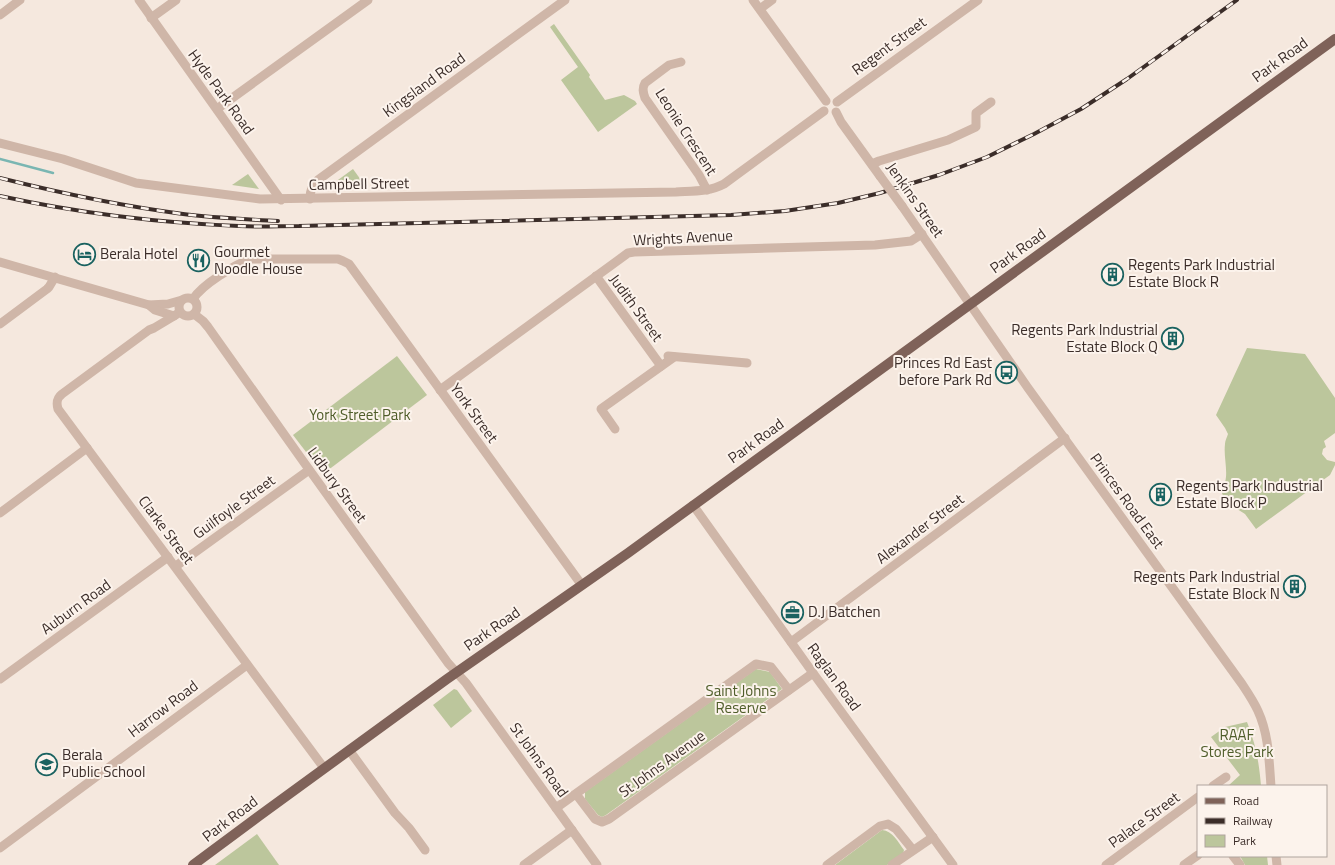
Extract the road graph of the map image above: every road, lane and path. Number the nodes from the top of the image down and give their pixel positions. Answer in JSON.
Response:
{"nodes":[{"id":1,"x":20,"y":0,"type":"edge"},
{"id":2,"x":139,"y":0,"type":"edge"},
{"id":3,"x":176,"y":0,"type":"edge"},
{"id":4,"x":368,"y":0,"type":"edge"},
{"id":5,"x":565,"y":0,"type":"edge"},
{"id":6,"x":753,"y":0,"type":"edge"},
{"id":7,"x":772,"y":0,"type":"edge"},
{"id":8,"x":978,"y":0,"type":"edge"},
{"id":9,"x":760,"y":9,"type":"junction"},
{"id":10,"x":0,"y":15,"type":"edge"},
{"id":11,"x":151,"y":18,"type":"junction"},
{"id":12,"x":1335,"y":39,"type":"edge"},
{"id":13,"x":681,"y":62,"type":"dead end"},
{"id":14,"x":826,"y":101,"type":"junction"},
{"id":15,"x":836,"y":102,"type":"junction"},
{"id":16,"x":991,"y":102,"type":"dead end"},
{"id":17,"x":216,"y":109,"type":"junction"},
{"id":18,"x":824,"y":110,"type":"junction"},
{"id":19,"x":836,"y":112,"type":"junction"},
{"id":20,"x":0,"y":143,"type":"edge"},
{"id":21,"x":872,"y":164,"type":"junction"},
{"id":22,"x":707,"y":190,"type":"junction"},
{"id":23,"x":310,"y":199,"type":"junction"},
{"id":24,"x":281,"y":200,"type":"junction"},
{"id":25,"x":922,"y":234,"type":"junction"},
{"id":26,"x":0,"y":262,"type":"edge"},
{"id":27,"x":596,"y":276,"type":"junction"},
{"id":28,"x":54,"y":277,"type":"junction"},
{"id":29,"x":182,"y":300,"type":"junction"},
{"id":30,"x":193,"y":300,"type":"junction"},
{"id":31,"x":970,"y":304,"type":"junction"},
{"id":32,"x":152,"y":308,"type":"junction"},
{"id":33,"x":177,"y":314,"type":"junction"},
{"id":34,"x":194,"y":314,"type":"junction"},
{"id":35,"x":0,"y":324,"type":"edge"},
{"id":36,"x":149,"y":330,"type":"junction"},
{"id":37,"x":654,"y":356,"type":"junction"},
{"id":38,"x":674,"y":357,"type":"junction"},
{"id":39,"x":747,"y":363,"type":"dead end"},
{"id":40,"x":661,"y":366,"type":"junction"},
{"id":41,"x":440,"y":390,"type":"junction"},
{"id":42,"x":615,"y":429,"type":"dead end"},
{"id":43,"x":1065,"y":438,"type":"junction"},
{"id":44,"x":87,"y":448,"type":"junction"},
{"id":45,"x":309,"y":470,"type":"junction"},
{"id":46,"x":693,"y":505,"type":"junction"},
{"id":47,"x":0,"y":513,"type":"edge"},
{"id":48,"x":168,"y":557,"type":"junction"},
{"id":49,"x":176,"y":566,"type":"junction"},
{"id":50,"x":581,"y":584,"type":"junction"},
{"id":51,"x":791,"y":642,"type":"junction"},
{"id":52,"x":247,"y":664,"type":"junction"},
{"id":53,"x":456,"y":673,"type":"junction"},
{"id":54,"x":813,"y":673,"type":"junction"},
{"id":55,"x":0,"y":679,"type":"edge"},
{"id":56,"x":789,"y":690,"type":"junction"},
{"id":57,"x":349,"y":750,"type":"junction"},
{"id":58,"x":324,"y":768,"type":"junction"},
{"id":59,"x":1226,"y":776,"type":"dead end"},
{"id":60,"x":1214,"y":785,"type":"edge"},
{"id":61,"x":1270,"y":785,"type":"edge"},
{"id":62,"x":576,"y":794,"type":"junction"},
{"id":63,"x":1197,"y":802,"type":"edge"},
{"id":64,"x":556,"y":808,"type":"junction"},
{"id":65,"x":572,"y":830,"type":"junction"},
{"id":66,"x":933,"y":837,"type":"junction"},
{"id":67,"x":0,"y":848,"type":"edge"},
{"id":68,"x":425,"y":850,"type":"dead end"},
{"id":69,"x":913,"y":850,"type":"junction"},
{"id":70,"x":1197,"y":856,"type":"edge"},
{"id":71,"x":1234,"y":857,"type":"edge"},
{"id":72,"x":193,"y":865,"type":"edge"},
{"id":73,"x":524,"y":865,"type":"edge"},
{"id":74,"x":597,"y":865,"type":"edge"},
{"id":75,"x":827,"y":865,"type":"edge"},
{"id":76,"x":892,"y":865,"type":"edge"},
{"id":77,"x":953,"y":865,"type":"edge"},
{"id":78,"x":1106,"y":865,"type":"edge"},
{"id":79,"x":1184,"y":865,"type":"edge"},
{"id":80,"x":1240,"y":865,"type":"edge"}],
"edges":[{"from":1,"to":10,"type":"street"},
{"from":2,"to":11,"type":"street","name":"Hyde Park Road"},
{"from":3,"to":11,"type":"street"},
{"from":4,"to":17,"type":"street"},
{"from":5,"to":23,"type":"street","name":"Kingsland Road"},
{"from":6,"to":9,"type":"street"},
{"from":7,"to":9,"type":"street"},
{"from":8,"to":15,"type":"street","name":"Regent Street"},
{"from":9,"to":14,"type":"street"},
{"from":11,"to":17,"type":"street","name":"Hyde Park Road"},
{"from":12,"to":31,"type":"main road","name":"Park Road"},
{"from":13,"to":22,"type":"street","name":"Leonie Crescent"},
{"from":14,"to":15,"type":"street"},
{"from":14,"to":18,"type":"street"},
{"from":15,"to":19,"type":"street"},
{"from":16,"to":21,"type":"street"},
{"from":17,"to":24,"type":"street","name":"Hyde Park Road"},
{"from":18,"to":19,"type":"street"},
{"from":18,"to":22,"type":"street","name":"Campbell Street"},
{"from":19,"to":21,"type":"street","name":"Jenkins Street"},
{"from":20,"to":24,"type":"street","name":"Campbell Street"},
{"from":21,"to":25,"type":"street","name":"Jenkins Street","bridge":true},
{"from":22,"to":23,"type":"street","name":"Campbell Street"},
{"from":23,"to":24,"type":"street","name":"Campbell Street"},
{"from":25,"to":27,"type":"street","name":"Wrights Avenue"},
{"from":25,"to":31,"type":"street","name":"Jenkins Street"},
{"from":26,"to":28,"type":"street"},
{"from":27,"to":37,"type":"street","name":"Judith Street"},
{"from":27,"to":41,"type":"street","name":"Wrights Avenue"},
{"from":28,"to":32,"type":"street"},
{"from":28,"to":35,"type":"street"},
{"from":29,"to":30,"type":"street"},
{"from":29,"to":32,"type":"street"},
{"from":29,"to":33,"type":"street"},
{"from":30,"to":34,"type":"street"},
{"from":30,"to":41,"type":"street","name":"York Street"},
{"from":31,"to":43,"type":"street","name":"Princes Road East"},
{"from":31,"to":46,"type":"main road","name":"Park Road"},
{"from":32,"to":33,"type":"street"},
{"from":32,"to":36,"type":"street"},
{"from":33,"to":34,"type":"street"},
{"from":33,"to":36,"type":"street","name":"Clarke Street"},
{"from":34,"to":45,"type":"street","name":"Lidbury Street"},
{"from":36,"to":44,"type":"street","name":"Clarke Street"},
{"from":37,"to":38,"type":"street","name":"Judith Street"},
{"from":37,"to":40,"type":"street","name":"Judith Street"},
{"from":38,"to":39,"type":"street","name":"Judith Street"},
{"from":38,"to":40,"type":"street"},
{"from":40,"to":42,"type":"street"},
{"from":41,"to":50,"type":"street","name":"York Street"},
{"from":43,"to":51,"type":"street","name":"Alexander Street"},
{"from":43,"to":61,"type":"street","name":"Princes Road East"},
{"from":44,"to":47,"type":"street"},
{"from":44,"to":48,"type":"street","name":"Clarke Street"},
{"from":45,"to":49,"type":"street","name":"Guilfoyle Street"},
{"from":45,"to":53,"type":"street","name":"Lidbury Street"},
{"from":46,"to":50,"type":"main road","name":"Park Road"},
{"from":46,"to":51,"type":"street","name":"Raglan Road"},
{"from":48,"to":49,"type":"street","name":"Clarke Street"},
{"from":48,"to":55,"type":"street","name":"Auburn Road"},
{"from":49,"to":52,"type":"street","name":"Clarke Street"},
{"from":50,"to":53,"type":"main road","name":"Park Road"},
{"from":51,"to":54,"type":"street","name":"Raglan Road"},
{"from":52,"to":58,"type":"street","name":"Clarke Street"},
{"from":52,"to":67,"type":"street","name":"Harrow Road"},
{"from":53,"to":57,"type":"main road","name":"Park Road"},
{"from":53,"to":64,"type":"street","name":"St Johns Road"},
{"from":54,"to":56,"type":"street","name":"St Johns Avenue"},
{"from":54,"to":66,"type":"street","name":"Raglan Road"},
{"from":56,"to":62,"type":"street","name":"St Johns Avenue"},
{"from":56,"to":62,"type":"street","name":"St Johns Avenue"},
{"from":57,"to":58,"type":"main road","name":"Park Road"},
{"from":57,"to":68,"type":"street"},
{"from":58,"to":72,"type":"main road","name":"Park Road"},
{"from":59,"to":60,"type":"street"},
{"from":62,"to":64,"type":"street","name":"St Johns Avenue"},
{"from":63,"to":78,"type":"street","name":"Palace Street"},
{"from":64,"to":65,"type":"street","name":"St Johns Road"},
{"from":65,"to":73,"type":"street"},
{"from":65,"to":74,"type":"street","name":"St Johns Road"},
{"from":66,"to":69,"type":"street"},
{"from":66,"to":77,"type":"street","name":"Raglan Road"},
{"from":69,"to":75,"type":"street"},
{"from":69,"to":76,"type":"street"},
{"from":70,"to":79,"type":"street"},
{"from":71,"to":80,"type":"street"}]}
